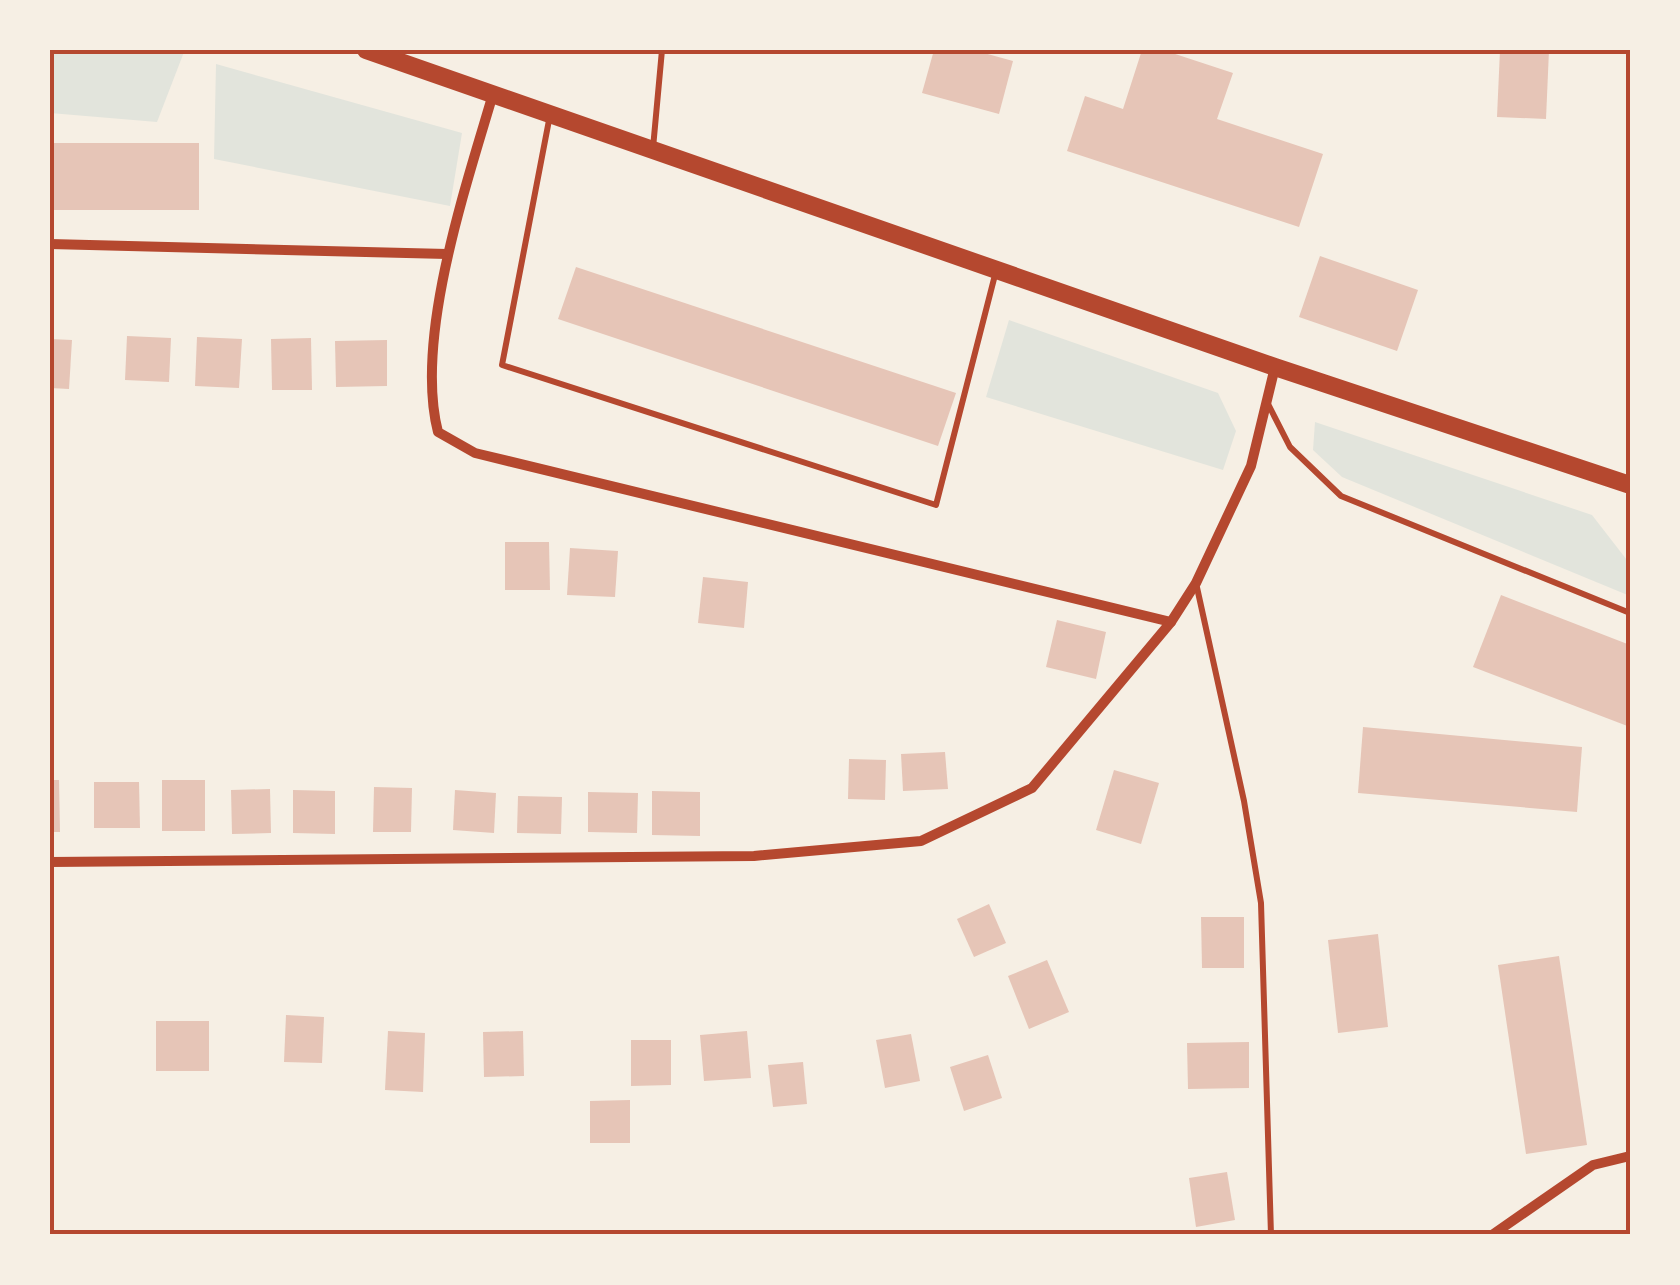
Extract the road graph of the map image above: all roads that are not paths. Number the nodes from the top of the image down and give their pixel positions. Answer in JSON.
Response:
{"nodes":[{"id":1,"x":366,"y":50,"type":"edge"},
{"id":2,"x":662,"y":50,"type":"edge"},
{"id":3,"x":493,"y":94,"type":"junction"},
{"id":4,"x":550,"y":114,"type":"junction"},
{"id":5,"x":652,"y":149,"type":"junction"},
{"id":6,"x":50,"y":244,"type":"edge"},
{"id":7,"x":447,"y":254,"type":"junction"},
{"id":8,"x":997,"y":270,"type":"junction"},
{"id":9,"x":1275,"y":367,"type":"junction"},
{"id":10,"x":1266,"y":401,"type":"junction"},
{"id":11,"x":1630,"y":485,"type":"edge"},
{"id":12,"x":1196,"y":583,"type":"junction"},
{"id":13,"x":1630,"y":612,"type":"edge"},
{"id":14,"x":1171,"y":622,"type":"junction"},
{"id":15,"x":50,"y":862,"type":"edge"},
{"id":16,"x":1630,"y":1156,"type":"edge"},
{"id":17,"x":1271,"y":1235,"type":"edge"},
{"id":18,"x":1492,"y":1235,"type":"edge"}],
"edges":[{"from":1,"to":3,"type":"street"},
{"from":2,"to":5,"type":"lane"},
{"from":3,"to":4,"type":"street"},
{"from":3,"to":7,"type":"street"},
{"from":4,"to":5,"type":"street"},
{"from":4,"to":8,"type":"lane"},
{"from":5,"to":8,"type":"street"},
{"from":6,"to":7,"type":"street"},
{"from":7,"to":14,"type":"street"},
{"from":8,"to":9,"type":"street"},
{"from":9,"to":10,"type":"street"},
{"from":9,"to":11,"type":"street"},
{"from":10,"to":12,"type":"street"},
{"from":10,"to":13,"type":"lane"},
{"from":12,"to":14,"type":"street"},
{"from":12,"to":17,"type":"lane"},
{"from":14,"to":15,"type":"street"},
{"from":16,"to":18,"type":"street"}]}
